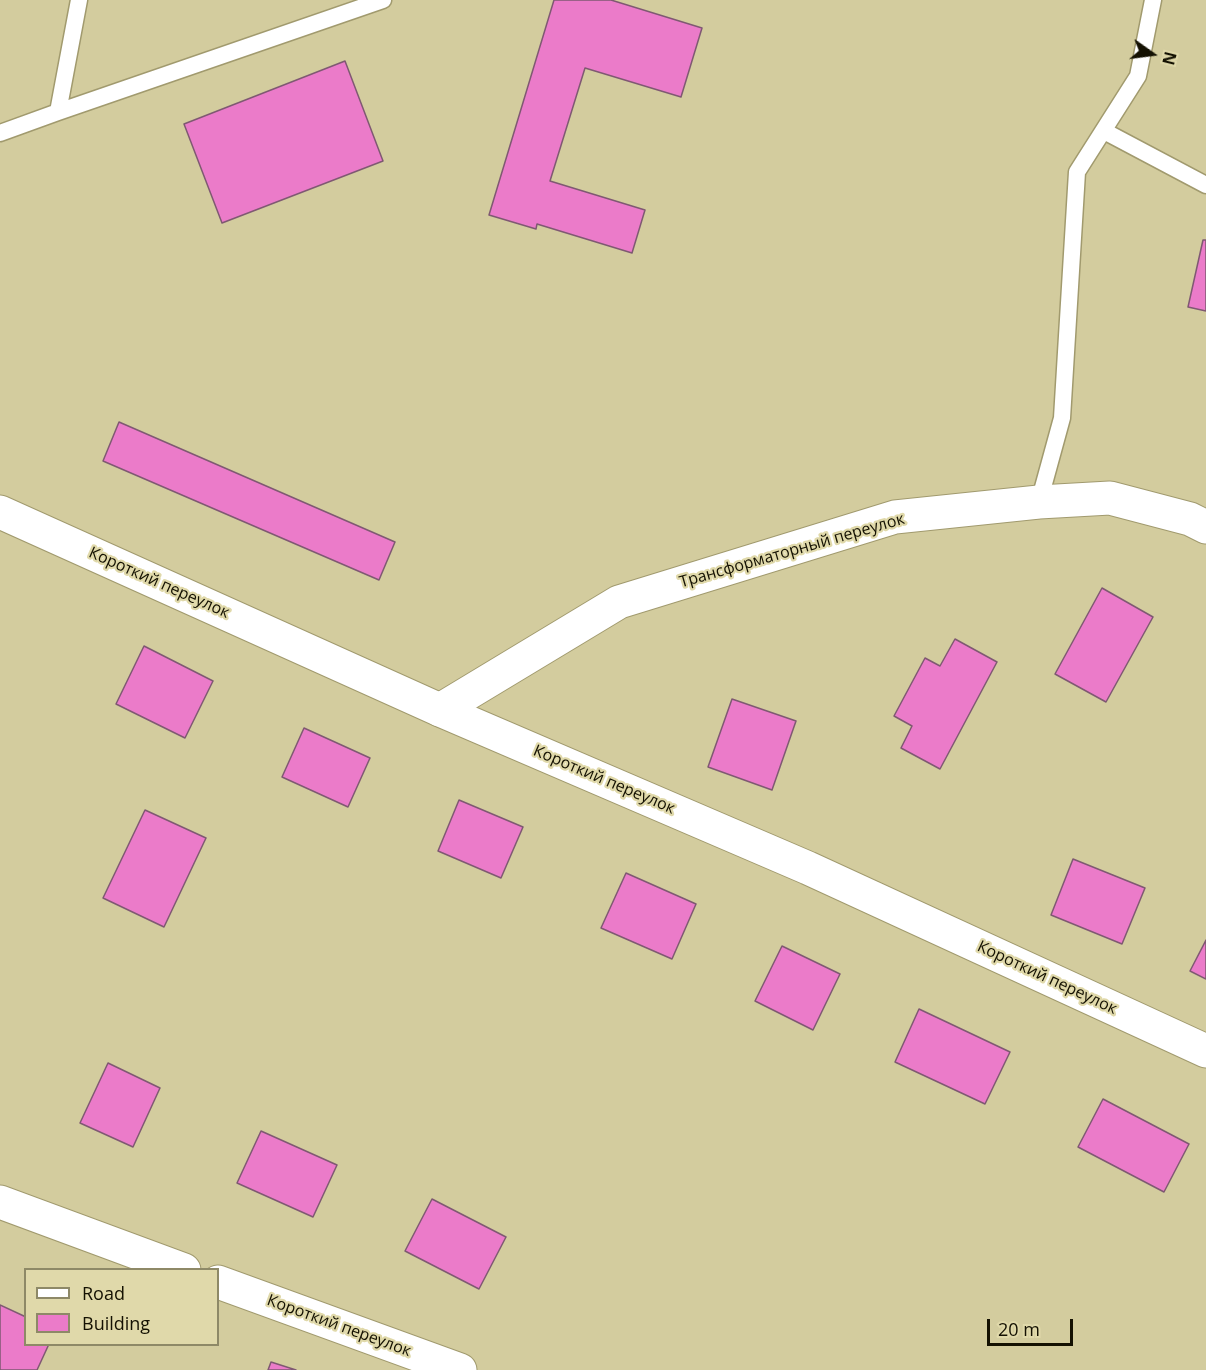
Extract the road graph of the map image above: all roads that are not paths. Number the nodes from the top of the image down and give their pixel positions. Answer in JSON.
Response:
{"nodes":[{"id":1,"x":79,"y":0,"type":"edge"},
{"id":2,"x":383,"y":0,"type":"edge"},
{"id":3,"x":1153,"y":0,"type":"edge"},
{"id":4,"x":58,"y":112,"type":"junction"},
{"id":5,"x":1104,"y":131,"type":"junction"},
{"id":6,"x":0,"y":133,"type":"edge"},
{"id":7,"x":1206,"y":185,"type":"edge"},
{"id":8,"x":1039,"y":502,"type":"junction"},
{"id":9,"x":0,"y":512,"type":"edge"},
{"id":10,"x":1206,"y":527,"type":"edge"},
{"id":11,"x":440,"y":710,"type":"junction"},
{"id":12,"x":1206,"y":1051,"type":"edge"},
{"id":13,"x":0,"y":1202,"type":"edge"},
{"id":14,"x":181,"y":1268,"type":"edge"},
{"id":15,"x":219,"y":1282,"type":"edge"},
{"id":16,"x":460,"y":1370,"type":"edge"}],
"edges":[{"from":1,"to":4,"type":"lane"},
{"from":2,"to":4,"type":"lane"},
{"from":3,"to":5,"type":"lane"},
{"from":4,"to":6,"type":"lane"},
{"from":5,"to":7,"type":"lane"},
{"from":5,"to":8,"type":"lane"},
{"from":8,"to":10,"type":"street","name":"Трансформаторный переулок"},
{"from":8,"to":11,"type":"street","name":"Трансформаторный переулок"},
{"from":9,"to":11,"type":"street","name":"Короткий переулок"},
{"from":11,"to":12,"type":"street","name":"Короткий переулок"},
{"from":13,"to":14,"type":"street"},
{"from":15,"to":16,"type":"street","name":"Короткий переулок"}]}
